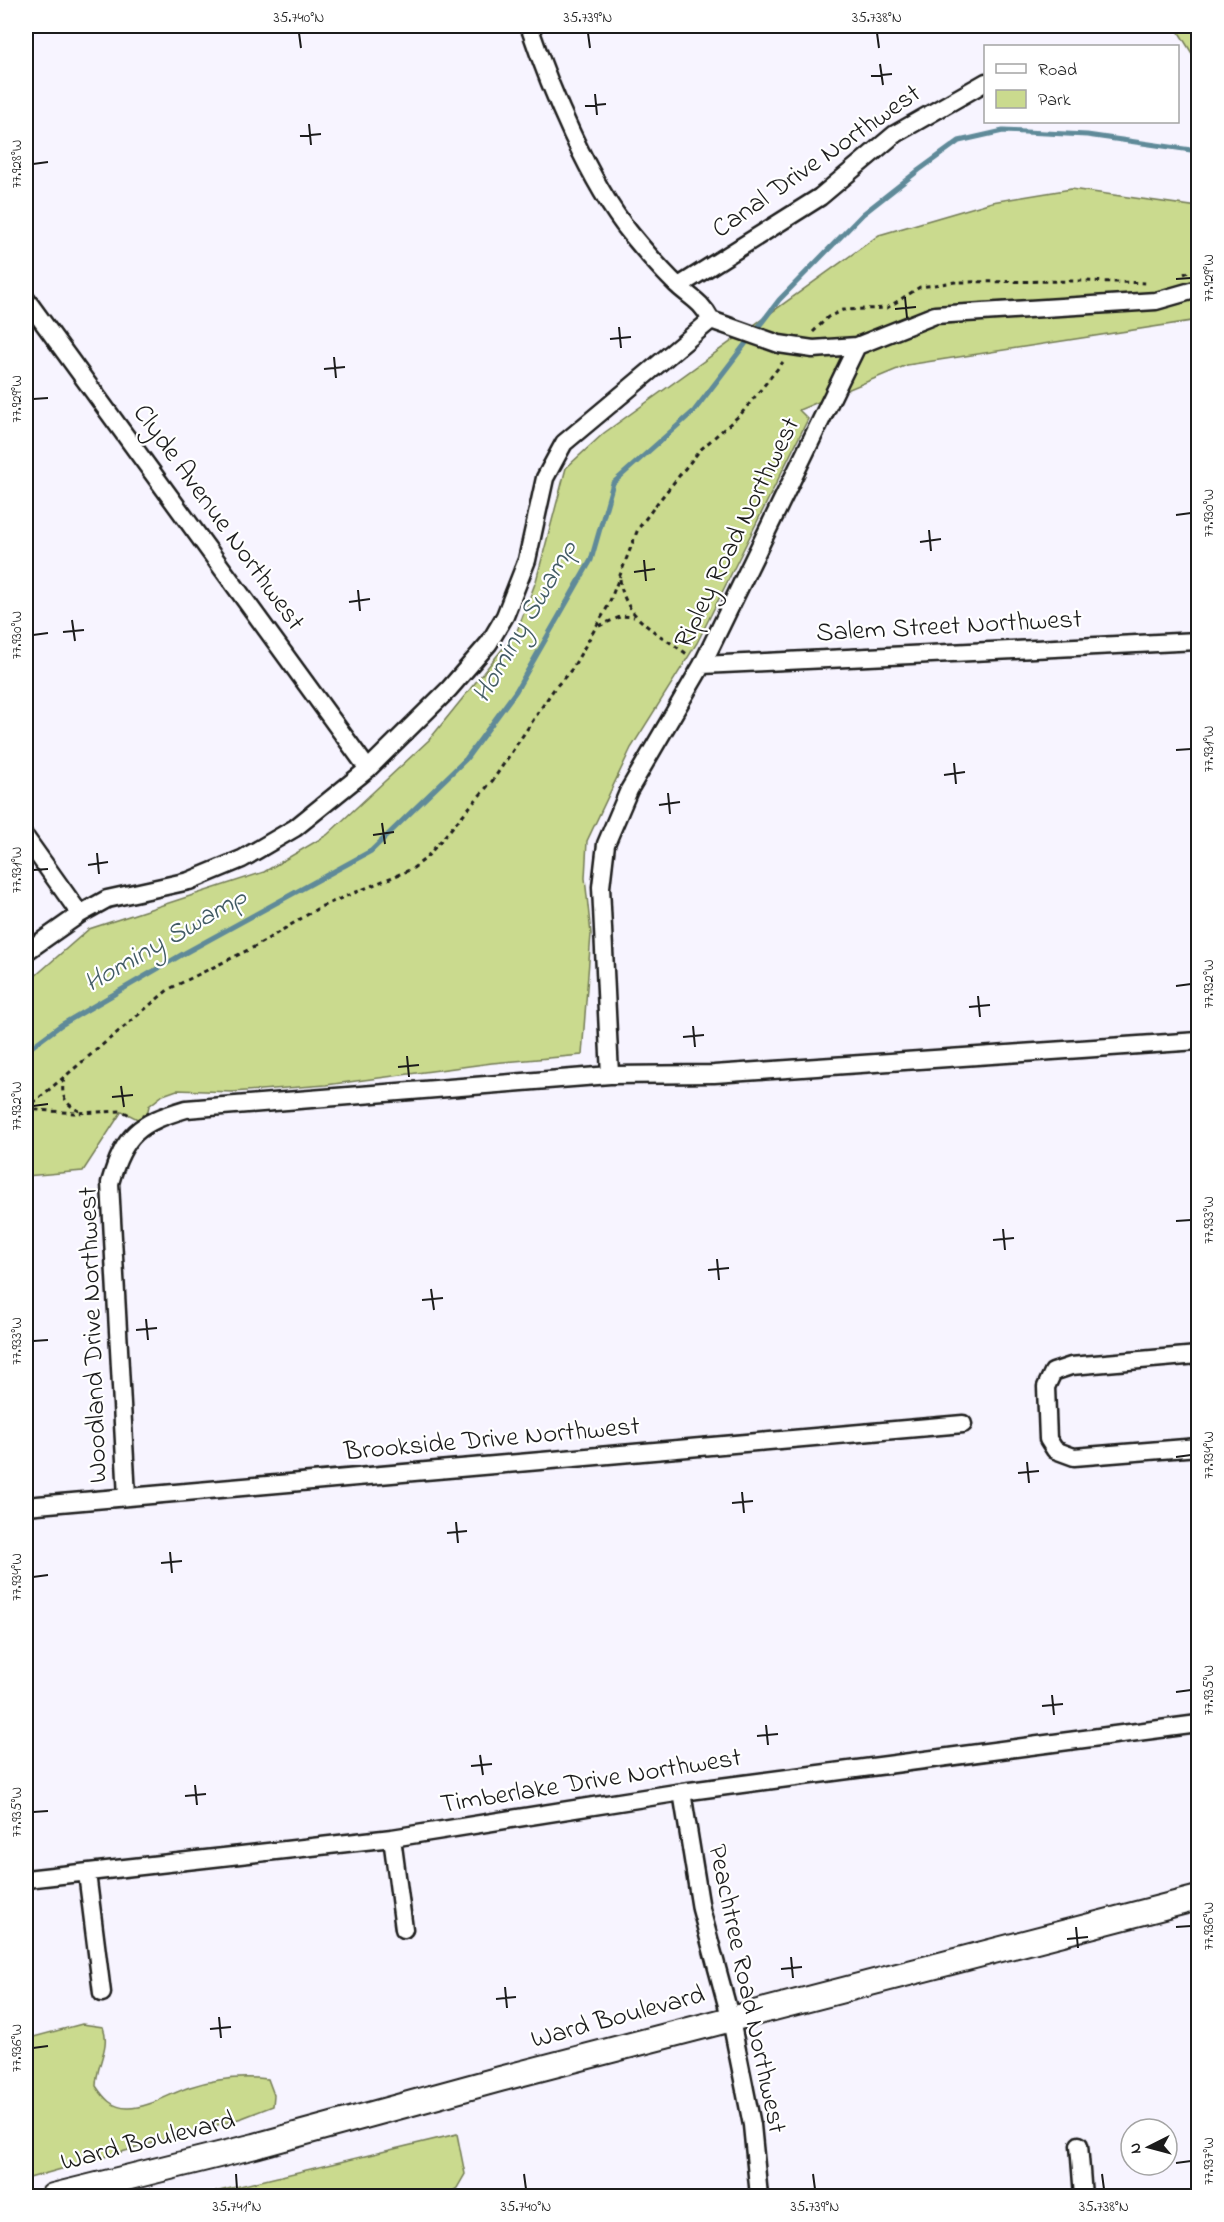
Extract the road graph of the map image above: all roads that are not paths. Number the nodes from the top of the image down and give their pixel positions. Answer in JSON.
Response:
{"nodes":[{"id":1,"x":529,"y":26,"type":"edge"},
{"id":2,"x":984,"y":83,"type":"edge"},
{"id":3,"x":679,"y":286,"type":"junction"},
{"id":4,"x":1198,"y":290,"type":"edge"},
{"id":5,"x":26,"y":299,"type":"edge"},
{"id":6,"x":711,"y":320,"type":"junction"},
{"id":7,"x":857,"y":346,"type":"junction"},
{"id":8,"x":1198,"y":641,"type":"edge"},
{"id":9,"x":702,"y":665,"type":"junction"},
{"id":10,"x":368,"y":769,"type":"junction"},
{"id":11,"x":26,"y":838,"type":"edge"},
{"id":12,"x":80,"y":914,"type":"junction"},
{"id":13,"x":26,"y":952,"type":"edge"},
{"id":14,"x":1198,"y":1041,"type":"edge"},
{"id":15,"x":610,"y":1076,"type":"junction"},
{"id":16,"x":1198,"y":1355,"type":"edge"},
{"id":17,"x":963,"y":1424,"type":"dead end"},
{"id":18,"x":1198,"y":1447,"type":"edge"},
{"id":19,"x":127,"y":1497,"type":"junction"},
{"id":20,"x":26,"y":1506,"type":"edge"},
{"id":21,"x":1198,"y":1724,"type":"edge"},
{"id":22,"x":682,"y":1792,"type":"junction"},
{"id":23,"x":392,"y":1838,"type":"junction"},
{"id":24,"x":87,"y":1873,"type":"junction"},
{"id":25,"x":26,"y":1879,"type":"edge"},
{"id":26,"x":1198,"y":1898,"type":"edge"},
{"id":27,"x":404,"y":1929,"type":"dead end"},
{"id":28,"x":102,"y":1994,"type":"dead end"},
{"id":29,"x":732,"y":2020,"type":"junction"},
{"id":30,"x":1078,"y":2145,"type":"dead end"},
{"id":31,"x":53,"y":2196,"type":"edge"},
{"id":32,"x":759,"y":2196,"type":"edge"},
{"id":33,"x":1083,"y":2196,"type":"edge"}],
"edges":[{"from":1,"to":3,"type":"street"},
{"from":2,"to":3,"type":"street","name":"Canal Drive Northwest"},
{"from":3,"to":6,"type":"street"},
{"from":4,"to":7,"type":"street"},
{"from":5,"to":10,"type":"street","name":"Clyde Avenue Northwest"},
{"from":6,"to":7,"type":"street"},
{"from":6,"to":10,"type":"street"},
{"from":7,"to":9,"type":"street","name":"Ripley Road Northwest"},
{"from":8,"to":9,"type":"street","name":"Salem Street Northwest"},
{"from":9,"to":15,"type":"street","name":"Ripley Road Northwest"},
{"from":10,"to":12,"type":"street"},
{"from":11,"to":12,"type":"street"},
{"from":12,"to":13,"type":"street"},
{"from":14,"to":15,"type":"street"},
{"from":15,"to":19,"type":"street","name":"Woodland Drive Northwest"},
{"from":16,"to":18,"type":"street"},
{"from":17,"to":19,"type":"street","name":"Brookside Drive Northwest"},
{"from":19,"to":20,"type":"street","name":"Brookside Drive Northwest"},
{"from":21,"to":22,"type":"street","name":"Timberlake Drive Northwest"},
{"from":22,"to":23,"type":"street","name":"Timberlake Drive Northwest"},
{"from":22,"to":29,"type":"street","name":"Peachtree Road Northwest"},
{"from":23,"to":24,"type":"street","name":"Timberlake Drive Northwest"},
{"from":23,"to":27,"type":"street"},
{"from":24,"to":25,"type":"street","name":"Timberlake Drive Northwest"},
{"from":24,"to":28,"type":"street"},
{"from":26,"to":29,"type":"main road","name":"Ward Boulevard"},
{"from":29,"to":31,"type":"main road","name":"Ward Boulevard"},
{"from":29,"to":32,"type":"street","name":"Peachtree Road Northwest"},
{"from":30,"to":33,"type":"street"}]}
